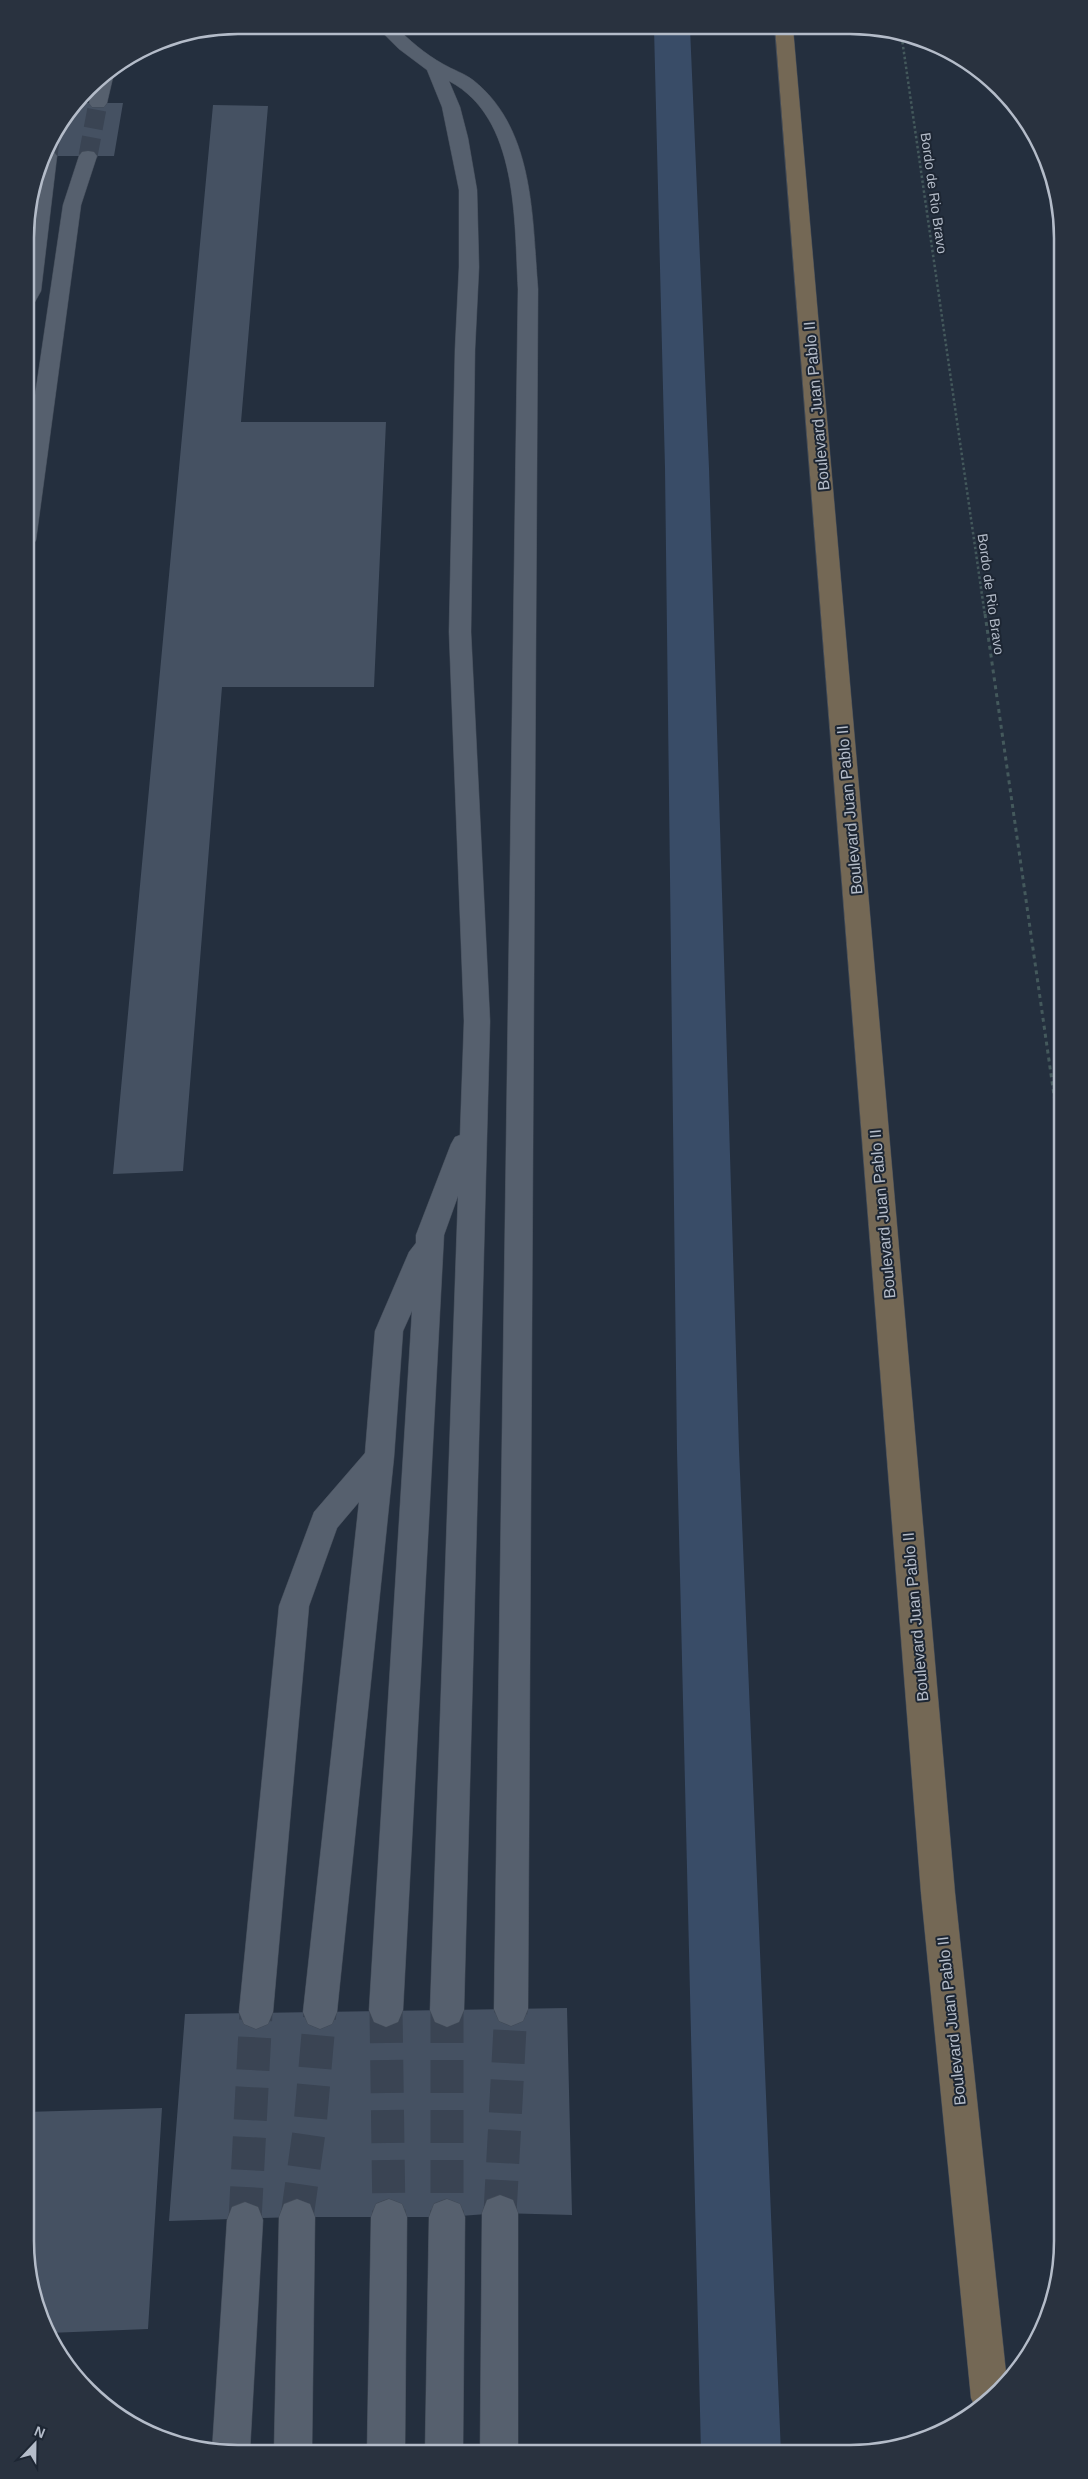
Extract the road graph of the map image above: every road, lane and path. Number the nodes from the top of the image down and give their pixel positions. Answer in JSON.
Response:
{"nodes":[{"id":1,"x":393,"y":34,"type":"edge"},
{"id":2,"x":784,"y":34,"type":"edge"},
{"id":3,"x":902,"y":41,"type":"edge"},
{"id":4,"x":435,"y":67,"type":"junction"},
{"id":5,"x":102,"y":85,"type":"edge"},
{"id":6,"x":98,"y":103,"type":"tunnel mouth"},
{"id":7,"x":88,"y":156,"type":"tunnel mouth"},
{"id":8,"x":47,"y":167,"type":"edge"},
{"id":9,"x":34,"y":267,"type":"edge"},
{"id":10,"x":34,"y":476,"type":"edge"},
{"id":11,"x":1054,"y":1095,"type":"edge"},
{"id":12,"x":472,"y":1121,"type":"junction"},
{"id":13,"x":430,"y":1235,"type":"junction"},
{"id":14,"x":379,"y":1458,"type":"junction"},
{"id":15,"x":386,"y":2010,"type":"tunnel mouth"},
{"id":16,"x":447,"y":2010,"type":"tunnel mouth"},
{"id":17,"x":511,"y":2010,"type":"tunnel mouth"},
{"id":18,"x":256,"y":2012,"type":"tunnel mouth"},
{"id":19,"x":320,"y":2012,"type":"tunnel mouth"},
{"id":20,"x":500,"y":2213,"type":"tunnel mouth"},
{"id":21,"x":297,"y":2217,"type":"tunnel mouth"},
{"id":22,"x":389,"y":2217,"type":"tunnel mouth"},
{"id":23,"x":447,"y":2217,"type":"tunnel mouth"},
{"id":24,"x":245,"y":2220,"type":"tunnel mouth"},
{"id":25,"x":989,"y":2390,"type":"edge"},
{"id":26,"x":231,"y":2445,"type":"edge"},
{"id":27,"x":293,"y":2445,"type":"edge"},
{"id":28,"x":386,"y":2445,"type":"edge"},
{"id":29,"x":444,"y":2445,"type":"edge"},
{"id":30,"x":499,"y":2445,"type":"edge"}],
"edges":[{"from":1,"to":4,"type":"main road"},
{"from":2,"to":25,"type":"highway","name":"Boulevard Juan Pablo II"},
{"from":3,"to":11,"type":"path","name":"Bordo de Rio Bravo"},
{"from":4,"to":12,"type":"main road"},
{"from":4,"to":17,"type":"main road"},
{"from":5,"to":6,"type":"main road"},
{"from":7,"to":10,"type":"main road"},
{"from":8,"to":9,"type":"main road"},
{"from":12,"to":13,"type":"main road"},
{"from":12,"to":16,"type":"main road"},
{"from":13,"to":14,"type":"main road"},
{"from":13,"to":15,"type":"main road"},
{"from":14,"to":18,"type":"main road"},
{"from":14,"to":19,"type":"main road"},
{"from":20,"to":30,"type":"main road"},
{"from":21,"to":27,"type":"main road"},
{"from":22,"to":28,"type":"main road"},
{"from":23,"to":29,"type":"main road"},
{"from":24,"to":26,"type":"main road"}]}
